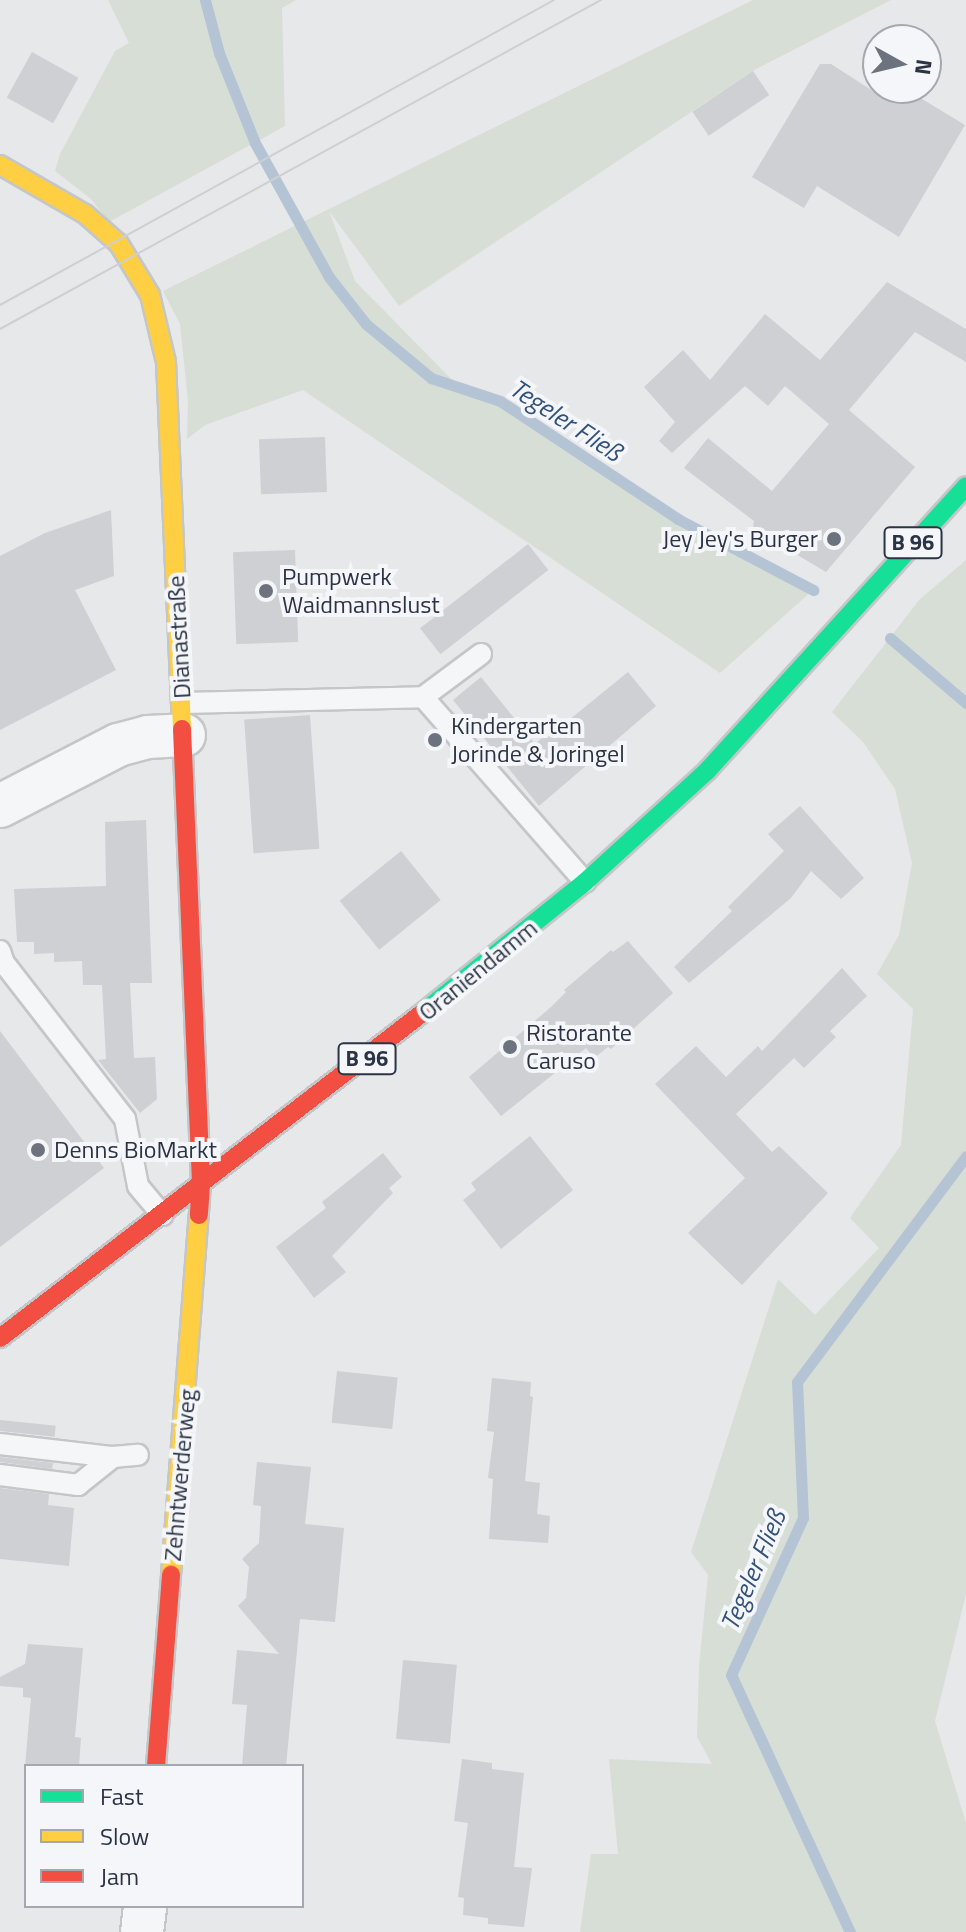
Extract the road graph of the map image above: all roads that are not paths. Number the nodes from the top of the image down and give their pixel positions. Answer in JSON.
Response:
{"nodes":[{"id":1,"x":0,"y":165,"type":"edge"},
{"id":2,"x":966,"y":486,"type":"edge"},
{"id":3,"x":481,"y":654,"type":"dead end"},
{"id":4,"x":423,"y":697,"type":"junction"},
{"id":5,"x":183,"y":719,"type":"junction"},
{"id":6,"x":0,"y":806,"type":"edge"},
{"id":7,"x":585,"y":882,"type":"junction"},
{"id":8,"x":0,"y":951,"type":"edge"},
{"id":9,"x":201,"y":1184,"type":"junction"},
{"id":10,"x":162,"y":1215,"type":"junction"},
{"id":11,"x":0,"y":1338,"type":"edge"},
{"id":12,"x":0,"y":1444,"type":"edge"},
{"id":13,"x":138,"y":1455,"type":"dead end"},
{"id":14,"x":113,"y":1457,"type":"junction"},
{"id":15,"x":0,"y":1475,"type":"edge"},
{"id":16,"x":156,"y":1764,"type":"edge"},
{"id":17,"x":145,"y":1908,"type":"edge"},
{"id":18,"x":142,"y":1932,"type":"edge"}],
"edges":[{"from":1,"to":5,"type":"street","name":"Dianastraße"},
{"from":2,"to":7,"type":"street","name":"Oraniendamm","number":"B 96"},
{"from":3,"to":4,"type":"lane"},
{"from":4,"to":5,"type":"lane"},
{"from":4,"to":7,"type":"lane"},
{"from":5,"to":6,"type":"street"},
{"from":5,"to":9,"type":"street","name":"Dianastraße"},
{"from":7,"to":9,"type":"street","name":"Oraniendamm","number":"B 96"},
{"from":8,"to":10,"type":"lane"},
{"from":9,"to":10,"type":"street","name":"Oraniendamm","number":"B 96"},
{"from":9,"to":16,"type":"street","name":"Zehntwerderweg"},
{"from":10,"to":11,"type":"street","name":"Oraniendamm","number":"B 96"},
{"from":12,"to":14,"type":"lane"},
{"from":13,"to":14,"type":"lane"},
{"from":14,"to":15,"type":"lane"},
{"from":17,"to":18,"type":"street"}]}
